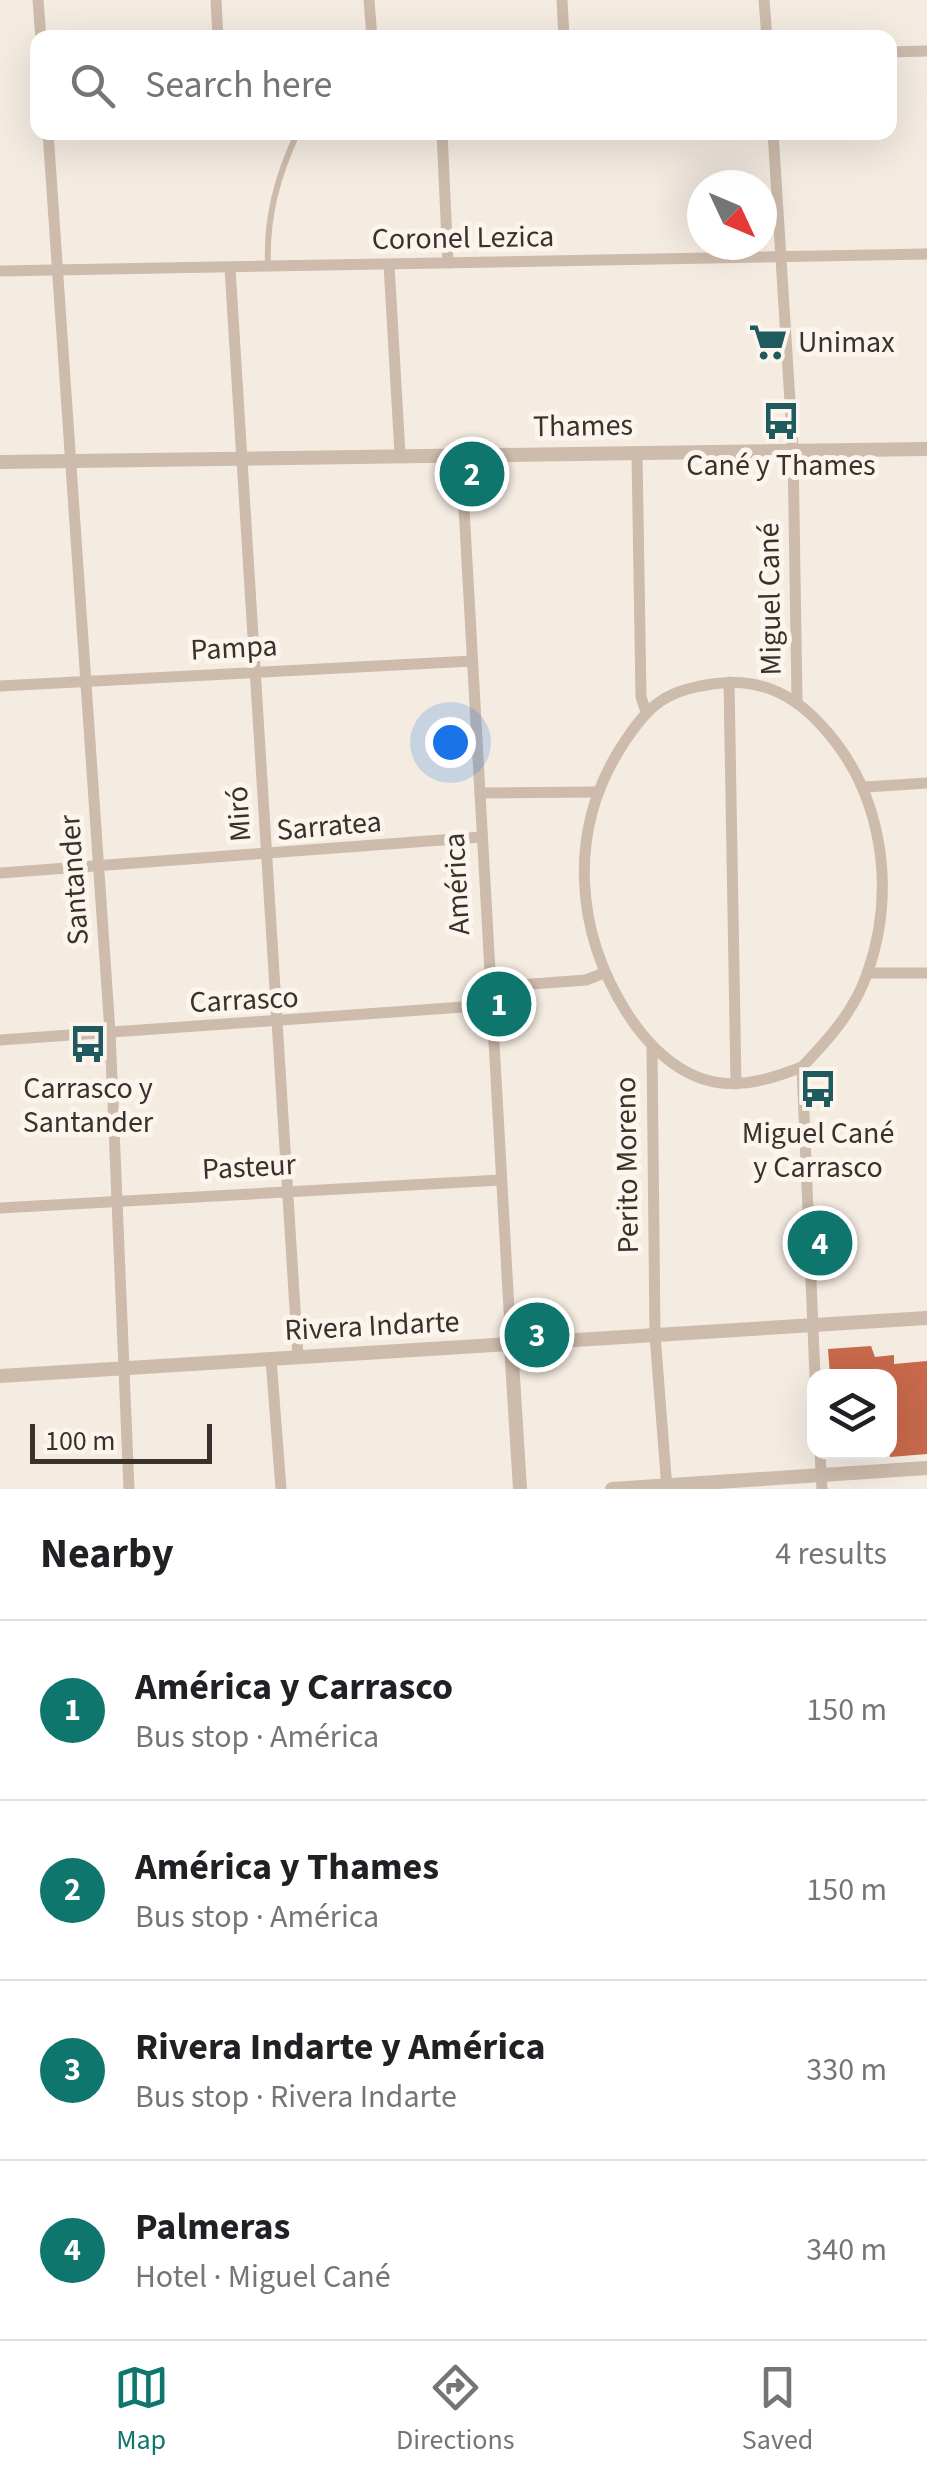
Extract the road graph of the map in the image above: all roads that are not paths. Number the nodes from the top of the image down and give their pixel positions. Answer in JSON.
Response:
{"nodes":[{"id":1,"x":38,"y":0,"type":"edge"},
{"id":2,"x":216,"y":0,"type":"edge"},
{"id":3,"x":369,"y":0,"type":"edge"},
{"id":4,"x":562,"y":0,"type":"edge"},
{"id":5,"x":764,"y":0,"type":"edge"},
{"id":6,"x":40,"y":30,"type":"edge"},
{"id":7,"x":218,"y":30,"type":"edge"},
{"id":8,"x":371,"y":30,"type":"edge"},
{"id":9,"x":564,"y":30,"type":"edge"},
{"id":10,"x":766,"y":30,"type":"edge"},
{"id":11,"x":927,"y":51,"type":"edge"},
{"id":12,"x":897,"y":52,"type":"edge"},
{"id":13,"x":49,"y":140,"type":"edge"},
{"id":14,"x":295,"y":140,"type":"edge"},
{"id":15,"x":442,"y":140,"type":"edge"},
{"id":16,"x":774,"y":140,"type":"edge"},
{"id":17,"x":927,"y":254,"type":"edge"},
{"id":18,"x":781,"y":256,"type":"junction"},
{"id":19,"x":448,"y":263,"type":"junction"},
{"id":20,"x":389,"y":265,"type":"junction"},
{"id":21,"x":58,"y":268,"type":"junction"},
{"id":22,"x":230,"y":268,"type":"junction"},
{"id":23,"x":268,"y":268,"type":"junction"},
{"id":24,"x":0,"y":271,"type":"edge"},
{"id":25,"x":793,"y":449,"type":"junction"},
{"id":26,"x":927,"y":449,"type":"edge"},
{"id":27,"x":637,"y":453,"type":"junction"},
{"id":28,"x":400,"y":454,"type":"junction"},
{"id":29,"x":461,"y":455,"type":"junction"},
{"id":30,"x":243,"y":457,"type":"junction"},
{"id":31,"x":70,"y":460,"type":"junction"},
{"id":32,"x":0,"y":462,"type":"edge"},
{"id":33,"x":472,"y":661,"type":"junction"},
{"id":34,"x":256,"y":671,"type":"junction"},
{"id":35,"x":85,"y":682,"type":"junction"},
{"id":36,"x":730,"y":682,"type":"junction"},
{"id":37,"x":0,"y":686,"type":"edge"},
{"id":38,"x":797,"y":702,"type":"junction"},
{"id":39,"x":646,"y":709,"type":"junction"},
{"id":40,"x":927,"y":784,"type":"edge"},
{"id":41,"x":866,"y":787,"type":"junction"},
{"id":42,"x":596,"y":792,"type":"junction"},
{"id":43,"x":480,"y":793,"type":"junction"},
{"id":44,"x":482,"y":837,"type":"junction"},
{"id":45,"x":267,"y":856,"type":"junction"},
{"id":46,"x":99,"y":868,"type":"junction"},
{"id":47,"x":0,"y":873,"type":"edge"},
{"id":48,"x":604,"y":973,"type":"junction"},
{"id":49,"x":868,"y":973,"type":"junction"},
{"id":50,"x":927,"y":973,"type":"edge"},
{"id":51,"x":490,"y":987,"type":"junction"},
{"id":52,"x":491,"y":1005,"type":"junction"},
{"id":53,"x":278,"y":1024,"type":"junction"},
{"id":54,"x":110,"y":1032,"type":"junction"},
{"id":55,"x":0,"y":1040,"type":"edge"},
{"id":56,"x":652,"y":1048,"type":"junction"},
{"id":57,"x":802,"y":1066,"type":"junction"},
{"id":58,"x":736,"y":1084,"type":"junction"},
{"id":59,"x":501,"y":1180,"type":"junction"},
{"id":60,"x":289,"y":1190,"type":"junction"},
{"id":61,"x":116,"y":1200,"type":"junction"},
{"id":62,"x":0,"y":1208,"type":"edge"},
{"id":63,"x":927,"y":1318,"type":"edge"},
{"id":64,"x":812,"y":1325,"type":"junction"},
{"id":65,"x":656,"y":1335,"type":"junction"},
{"id":66,"x":511,"y":1345,"type":"junction"},
{"id":67,"x":298,"y":1358,"type":"junction"},
{"id":68,"x":271,"y":1359,"type":"junction"},
{"id":69,"x":125,"y":1368,"type":"junction"},
{"id":70,"x":815,"y":1369,"type":"edge"},
{"id":71,"x":0,"y":1376,"type":"edge"},
{"id":72,"x":927,"y":1468,"type":"edge"},
{"id":73,"x":822,"y":1483,"type":"edge"},
{"id":74,"x":666,"y":1487,"type":"edge"},
{"id":75,"x":129,"y":1489,"type":"edge"},
{"id":76,"x":281,"y":1489,"type":"edge"},
{"id":77,"x":520,"y":1489,"type":"edge"},
{"id":78,"x":612,"y":1489,"type":"edge"}],
"edges":[{"from":1,"to":6,"type":"street"},
{"from":2,"to":7,"type":"street"},
{"from":3,"to":8,"type":"street"},
{"from":4,"to":9,"type":"street"},
{"from":5,"to":10,"type":"street"},
{"from":11,"to":12,"type":"street"},
{"from":13,"to":21,"type":"street","name":"Santander"},
{"from":14,"to":23,"type":"lane"},
{"from":15,"to":19,"type":"street"},
{"from":16,"to":18,"type":"street","name":"Miguel Cané"},
{"from":17,"to":18,"type":"street","name":"Coronel Lezica"},
{"from":18,"to":19,"type":"street","name":"Coronel Lezica"},
{"from":18,"to":25,"type":"street","name":"Miguel Cané"},
{"from":19,"to":20,"type":"street","name":"Coronel Lezica"},
{"from":20,"to":23,"type":"street","name":"Coronel Lezica"},
{"from":20,"to":28,"type":"street"},
{"from":21,"to":22,"type":"street","name":"Coronel Lezica"},
{"from":21,"to":24,"type":"street","name":"Coronel Lezica"},
{"from":21,"to":31,"type":"street","name":"Santander"},
{"from":22,"to":23,"type":"street","name":"Coronel Lezica"},
{"from":22,"to":30,"type":"street","name":"Miró"},
{"from":25,"to":26,"type":"street","name":"Thames"},
{"from":25,"to":27,"type":"street","name":"Thames"},
{"from":25,"to":38,"type":"street","name":"Miguel Cané"},
{"from":27,"to":29,"type":"street","name":"Thames"},
{"from":27,"to":39,"type":"street"},
{"from":28,"to":29,"type":"street","name":"Thames"},
{"from":28,"to":30,"type":"street","name":"Thames"},
{"from":29,"to":33,"type":"street","name":"América"},
{"from":30,"to":31,"type":"street","name":"Thames"},
{"from":30,"to":34,"type":"street","name":"Miró"},
{"from":31,"to":32,"type":"street","name":"Thames"},
{"from":31,"to":35,"type":"street","name":"Santander"},
{"from":33,"to":34,"type":"street","name":"Pampa"},
{"from":33,"to":43,"type":"street","name":"América"},
{"from":34,"to":35,"type":"street","name":"Pampa"},
{"from":34,"to":45,"type":"street","name":"Miró"},
{"from":35,"to":37,"type":"street","name":"Pampa"},
{"from":35,"to":46,"type":"street","name":"Santander"},
{"from":36,"to":38,"type":"street"},
{"from":36,"to":39,"type":"street"},
{"from":36,"to":58,"type":"street"},
{"from":38,"to":41,"type":"street","name":"Miguel Cané"},
{"from":39,"to":42,"type":"street","name":"Perito Moreno"},
{"from":40,"to":41,"type":"street"},
{"from":41,"to":49,"type":"street","name":"Miguel Cané"},
{"from":42,"to":43,"type":"street"},
{"from":42,"to":48,"type":"street","name":"Perito Moreno"},
{"from":43,"to":44,"type":"street","name":"América"},
{"from":44,"to":45,"type":"street","name":"Sarratea"},
{"from":44,"to":51,"type":"street","name":"América"},
{"from":45,"to":46,"type":"street","name":"Sarratea"},
{"from":45,"to":53,"type":"street","name":"Miró"},
{"from":46,"to":47,"type":"street","name":"Sarratea"},
{"from":46,"to":54,"type":"street","name":"Santander"},
{"from":48,"to":51,"type":"street"},
{"from":48,"to":56,"type":"street","name":"Perito Moreno"},
{"from":49,"to":50,"type":"street"},
{"from":49,"to":57,"type":"street","name":"Miguel Cané"},
{"from":51,"to":52,"type":"street","name":"América"},
{"from":52,"to":53,"type":"street","name":"Carrasco"},
{"from":52,"to":59,"type":"street","name":"América"},
{"from":53,"to":54,"type":"street","name":"Carrasco"},
{"from":53,"to":60,"type":"street","name":"Miró"},
{"from":54,"to":55,"type":"street","name":"Carrasco"},
{"from":54,"to":61,"type":"street","name":"Santander"},
{"from":56,"to":58,"type":"street"},
{"from":56,"to":65,"type":"street","name":"Perito Moreno"},
{"from":57,"to":58,"type":"street"},
{"from":57,"to":64,"type":"street"},
{"from":59,"to":60,"type":"street","name":"Pasteur"},
{"from":59,"to":66,"type":"street","name":"América"},
{"from":60,"to":61,"type":"street","name":"Pasteur"},
{"from":60,"to":67,"type":"street","name":"Miró"},
{"from":61,"to":62,"type":"street","name":"Pasteur"},
{"from":61,"to":69,"type":"street","name":"Santander"},
{"from":63,"to":64,"type":"street","name":"Rivera Indarte"},
{"from":64,"to":65,"type":"street","name":"Rivera Indarte"},
{"from":64,"to":70,"type":"street"},
{"from":65,"to":66,"type":"street","name":"Rivera Indarte"},
{"from":65,"to":74,"type":"street","name":"Perito Moreno"},
{"from":66,"to":67,"type":"street","name":"Rivera Indarte"},
{"from":66,"to":77,"type":"street","name":"América"},
{"from":67,"to":68,"type":"street","name":"Rivera Indarte"},
{"from":68,"to":69,"type":"street","name":"Rivera Indarte"},
{"from":68,"to":76,"type":"street"},
{"from":69,"to":71,"type":"street","name":"Rivera Indarte"},
{"from":69,"to":75,"type":"street","name":"Santander"},
{"from":72,"to":73,"type":"street"},
{"from":73,"to":74,"type":"street"},
{"from":74,"to":78,"type":"street"}]}
